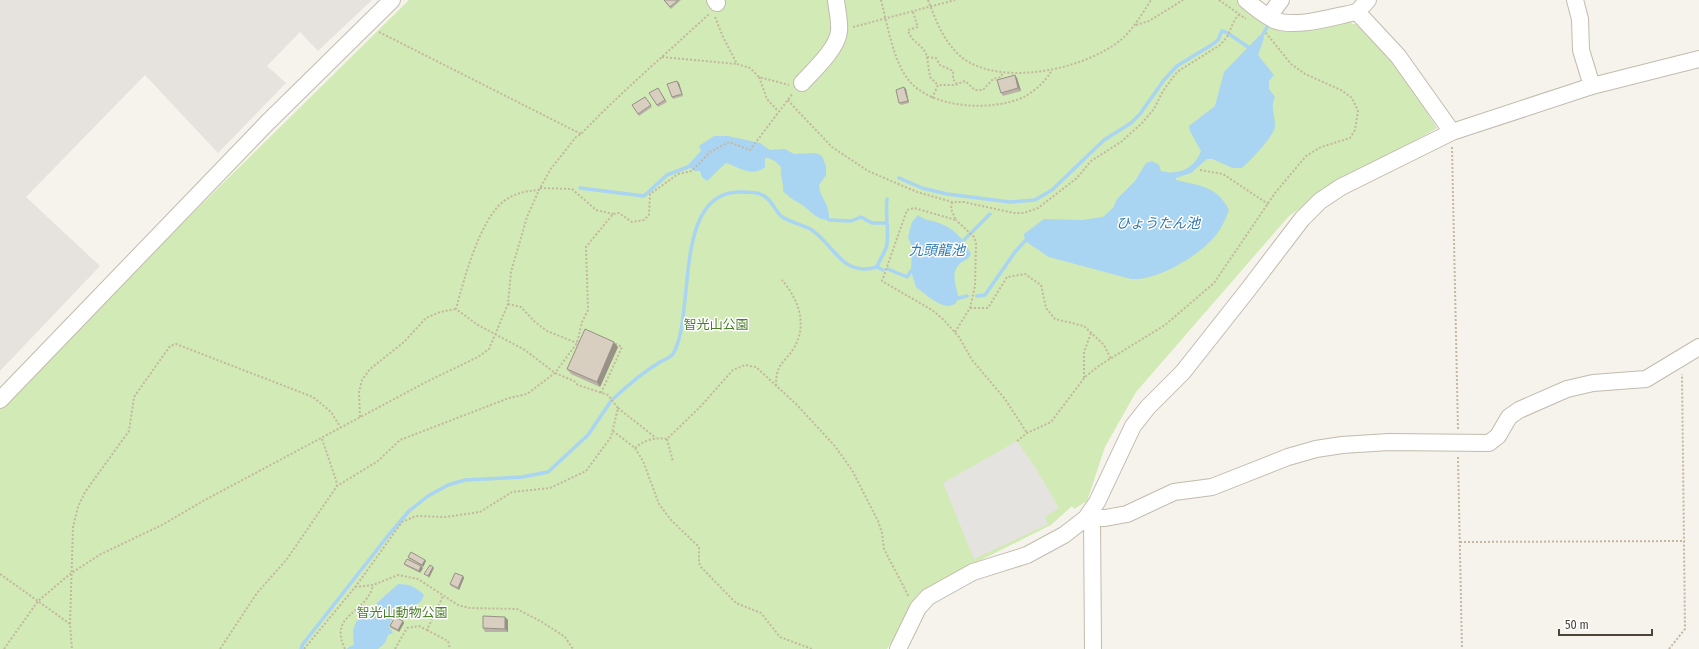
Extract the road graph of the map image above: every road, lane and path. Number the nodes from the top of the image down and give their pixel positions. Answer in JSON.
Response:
{"nodes":[{"id":1,"x":392,"y":0,"type":"edge"},
{"id":2,"x":836,"y":0,"type":"edge"},
{"id":3,"x":881,"y":0,"type":"edge"},
{"id":4,"x":928,"y":0,"type":"edge"},
{"id":5,"x":954,"y":0,"type":"edge"},
{"id":6,"x":1150,"y":0,"type":"edge"},
{"id":7,"x":1183,"y":0,"type":"edge"},
{"id":8,"x":1281,"y":0,"type":"edge"},
{"id":9,"x":1368,"y":0,"type":"edge"},
{"id":10,"x":1575,"y":0,"type":"edge"},
{"id":11,"x":1247,"y":1,"type":"edge"},
{"id":12,"x":931,"y":7,"type":"junction"},
{"id":13,"x":913,"y":12,"type":"junction"},
{"id":14,"x":1357,"y":12,"type":"junction"},
{"id":15,"x":886,"y":20,"type":"junction"},
{"id":16,"x":1269,"y":22,"type":"junction"},
{"id":17,"x":365,"y":25,"type":"junction"},
{"id":18,"x":1136,"y":25,"type":"junction"},
{"id":19,"x":839,"y":32,"type":"junction"},
{"id":20,"x":662,"y":57,"type":"junction"},
{"id":21,"x":927,"y":57,"type":"junction"},
{"id":22,"x":1699,"y":59,"type":"edge"},
{"id":23,"x":738,"y":64,"type":"junction"},
{"id":24,"x":1052,"y":70,"type":"junction"},
{"id":25,"x":1003,"y":72,"type":"junction"},
{"id":26,"x":759,"y":77,"type":"junction"},
{"id":27,"x":957,"y":84,"type":"junction"},
{"id":28,"x":800,"y":85,"type":"junction"},
{"id":29,"x":938,"y":85,"type":"junction"},
{"id":30,"x":1592,"y":86,"type":"junction"},
{"id":31,"x":932,"y":98,"type":"junction"},
{"id":32,"x":788,"y":100,"type":"junction"},
{"id":33,"x":778,"y":111,"type":"junction"},
{"id":34,"x":1452,"y":132,"type":"junction"},
{"id":35,"x":581,"y":134,"type":"junction"},
{"id":36,"x":1200,"y":170,"type":"dead end"},
{"id":37,"x":539,"y":189,"type":"junction"},
{"id":38,"x":952,"y":202,"type":"junction"},
{"id":39,"x":1268,"y":204,"type":"junction"},
{"id":40,"x":613,"y":214,"type":"junction"},
{"id":41,"x":956,"y":220,"type":"junction"},
{"id":42,"x":782,"y":280,"type":"dead end"},
{"id":43,"x":508,"y":304,"type":"junction"},
{"id":44,"x":970,"y":308,"type":"junction"},
{"id":45,"x":456,"y":309,"type":"junction"},
{"id":46,"x":955,"y":332,"type":"junction"},
{"id":47,"x":1091,"y":332,"type":"junction"},
{"id":48,"x":495,"y":335,"type":"junction"},
{"id":49,"x":609,"y":340,"type":"edge"},
{"id":50,"x":577,"y":343,"type":"junction"},
{"id":51,"x":1699,"y":347,"type":"edge"},
{"id":52,"x":1682,"y":357,"type":"junction"},
{"id":53,"x":1111,"y":359,"type":"junction"},
{"id":54,"x":555,"y":373,"type":"junction"},
{"id":55,"x":1084,"y":379,"type":"junction"},
{"id":56,"x":776,"y":386,"type":"junction"},
{"id":57,"x":601,"y":393,"type":"junction"},
{"id":58,"x":0,"y":400,"type":"edge"},
{"id":59,"x":618,"y":408,"type":"junction"},
{"id":60,"x":360,"y":417,"type":"junction"},
{"id":61,"x":342,"y":428,"type":"junction"},
{"id":62,"x":613,"y":431,"type":"junction"},
{"id":63,"x":1027,"y":433,"type":"junction"},
{"id":64,"x":656,"y":438,"type":"junction"},
{"id":65,"x":322,"y":439,"type":"junction"},
{"id":66,"x":667,"y":439,"type":"junction"},
{"id":67,"x":1017,"y":441,"type":"dead end"},
{"id":68,"x":1458,"y":444,"type":"junction"},
{"id":69,"x":635,"y":448,"type":"junction"},
{"id":70,"x":673,"y":462,"type":"dead end"},
{"id":71,"x":337,"y":486,"type":"junction"},
{"id":72,"x":1089,"y":518,"type":"junction"},
{"id":73,"x":1685,"y":541,"type":"junction"},
{"id":74,"x":1460,"y":542,"type":"junction"},
{"id":75,"x":0,"y":574,"type":"edge"},
{"id":76,"x":70,"y":574,"type":"junction"},
{"id":77,"x":373,"y":585,"type":"junction"},
{"id":78,"x":355,"y":587,"type":"junction"},
{"id":79,"x":443,"y":596,"type":"junction"},
{"id":80,"x":38,"y":601,"type":"junction"},
{"id":81,"x":918,"y":608,"type":"junction"},
{"id":82,"x":70,"y":624,"type":"junction"},
{"id":83,"x":427,"y":630,"type":"junction"},
{"id":84,"x":4,"y":649,"type":"edge"},
{"id":85,"x":72,"y":649,"type":"edge"},
{"id":86,"x":220,"y":649,"type":"edge"},
{"id":87,"x":304,"y":649,"type":"edge"},
{"id":88,"x":345,"y":649,"type":"edge"},
{"id":89,"x":395,"y":649,"type":"edge"},
{"id":90,"x":450,"y":649,"type":"edge"},
{"id":91,"x":573,"y":649,"type":"edge"},
{"id":92,"x":812,"y":649,"type":"edge"},
{"id":93,"x":898,"y":649,"type":"edge"},
{"id":94,"x":1093,"y":649,"type":"edge"},
{"id":95,"x":1462,"y":649,"type":"edge"},
{"id":96,"x":1669,"y":649,"type":"edge"}],
"edges":[{"from":1,"to":17,"type":"street"},
{"from":2,"to":19,"type":"street"},
{"from":3,"to":15,"type":"path"},
{"from":4,"to":12,"type":"path"},
{"from":5,"to":12,"type":"path"},
{"from":6,"to":18,"type":"path"},
{"from":7,"to":18,"type":"path"},
{"from":8,"to":16,"type":"street"},
{"from":9,"to":14,"type":"street"},
{"from":10,"to":30,"type":"street"},
{"from":11,"to":16,"type":"street"},
{"from":11,"to":38,"type":"path"},
{"from":12,"to":13,"type":"path"},
{"from":12,"to":25,"type":"path"},
{"from":13,"to":15,"type":"path"},
{"from":13,"to":21,"type":"path"},
{"from":14,"to":16,"type":"street"},
{"from":14,"to":34,"type":"street"},
{"from":15,"to":19,"type":"path"},
{"from":15,"to":31,"type":"path"},
{"from":16,"to":39,"type":"path"},
{"from":17,"to":35,"type":"path"},
{"from":17,"to":58,"type":"street"},
{"from":18,"to":24,"type":"path"},
{"from":19,"to":28,"type":"street"},
{"from":20,"to":23,"type":"path"},
{"from":20,"to":23,"type":"path"},
{"from":20,"to":35,"type":"path"},
{"from":21,"to":27,"type":"path"},
{"from":21,"to":29,"type":"path"},
{"from":22,"to":30,"type":"street"},
{"from":23,"to":26,"type":"path"},
{"from":24,"to":25,"type":"path"},
{"from":24,"to":31,"type":"path"},
{"from":25,"to":27,"type":"path"},
{"from":26,"to":28,"type":"path"},
{"from":26,"to":33,"type":"path"},
{"from":27,"to":29,"type":"path"},
{"from":28,"to":32,"type":"path"},
{"from":29,"to":31,"type":"path"},
{"from":30,"to":34,"type":"street"},
{"from":32,"to":33,"type":"path"},
{"from":32,"to":38,"type":"path"},
{"from":33,"to":40,"type":"path"},
{"from":34,"to":68,"type":"path"},
{"from":34,"to":72,"type":"street"},
{"from":35,"to":37,"type":"path"},
{"from":36,"to":39,"type":"path"},
{"from":37,"to":40,"type":"path"},
{"from":37,"to":43,"type":"path"},
{"from":37,"to":45,"type":"path"},
{"from":38,"to":41,"type":"path"},
{"from":39,"to":53,"type":"path"},
{"from":40,"to":50,"type":"path"},
{"from":41,"to":44,"type":"path"},
{"from":41,"to":46,"type":"path"},
{"from":42,"to":56,"type":"path"},
{"from":43,"to":48,"type":"path"},
{"from":43,"to":50,"type":"path"},
{"from":44,"to":46,"type":"path"},
{"from":44,"to":47,"type":"path"},
{"from":45,"to":48,"type":"path"},
{"from":45,"to":60,"type":"path"},
{"from":46,"to":63,"type":"path"},
{"from":47,"to":53,"type":"path"},
{"from":47,"to":55,"type":"path"},
{"from":48,"to":54,"type":"path"},
{"from":48,"to":60,"type":"path"},
{"from":49,"to":57,"type":"path"},
{"from":50,"to":54,"type":"path"},
{"from":51,"to":52,"type":"street"},
{"from":52,"to":68,"type":"street"},
{"from":52,"to":73,"type":"path"},
{"from":53,"to":55,"type":"path"},
{"from":54,"to":57,"type":"path"},
{"from":54,"to":71,"type":"path"},
{"from":55,"to":63,"type":"path"},
{"from":56,"to":66,"type":"path"},
{"from":56,"to":81,"type":"path"},
{"from":57,"to":59,"type":"path"},
{"from":59,"to":62,"type":"path"},
{"from":59,"to":64,"type":"path"},
{"from":60,"to":61,"type":"path"},
{"from":61,"to":65,"type":"path"},
{"from":61,"to":76,"type":"path"},
{"from":62,"to":69,"type":"path"},
{"from":62,"to":78,"type":"path"},
{"from":63,"to":67,"type":"path"},
{"from":64,"to":66,"type":"path"},
{"from":64,"to":69,"type":"path"},
{"from":65,"to":71,"type":"path"},
{"from":65,"to":76,"type":"path"},
{"from":66,"to":70,"type":"path"},
{"from":68,"to":72,"type":"street"},
{"from":68,"to":74,"type":"path"},
{"from":69,"to":92,"type":"path"},
{"from":71,"to":86,"type":"path"},
{"from":72,"to":81,"type":"street"},
{"from":72,"to":94,"type":"street"},
{"from":73,"to":74,"type":"path"},
{"from":73,"to":96,"type":"path"},
{"from":74,"to":95,"type":"path"},
{"from":75,"to":80,"type":"path"},
{"from":76,"to":80,"type":"path"},
{"from":76,"to":82,"type":"path"},
{"from":77,"to":78,"type":"path"},
{"from":77,"to":79,"type":"path"},
{"from":77,"to":88,"type":"path"},
{"from":78,"to":87,"type":"path"},
{"from":79,"to":83,"type":"path"},
{"from":79,"to":91,"type":"path"},
{"from":80,"to":82,"type":"path"},
{"from":80,"to":84,"type":"path"},
{"from":81,"to":93,"type":"street"},
{"from":82,"to":85,"type":"path"},
{"from":83,"to":89,"type":"path"},
{"from":83,"to":90,"type":"path"}]}
